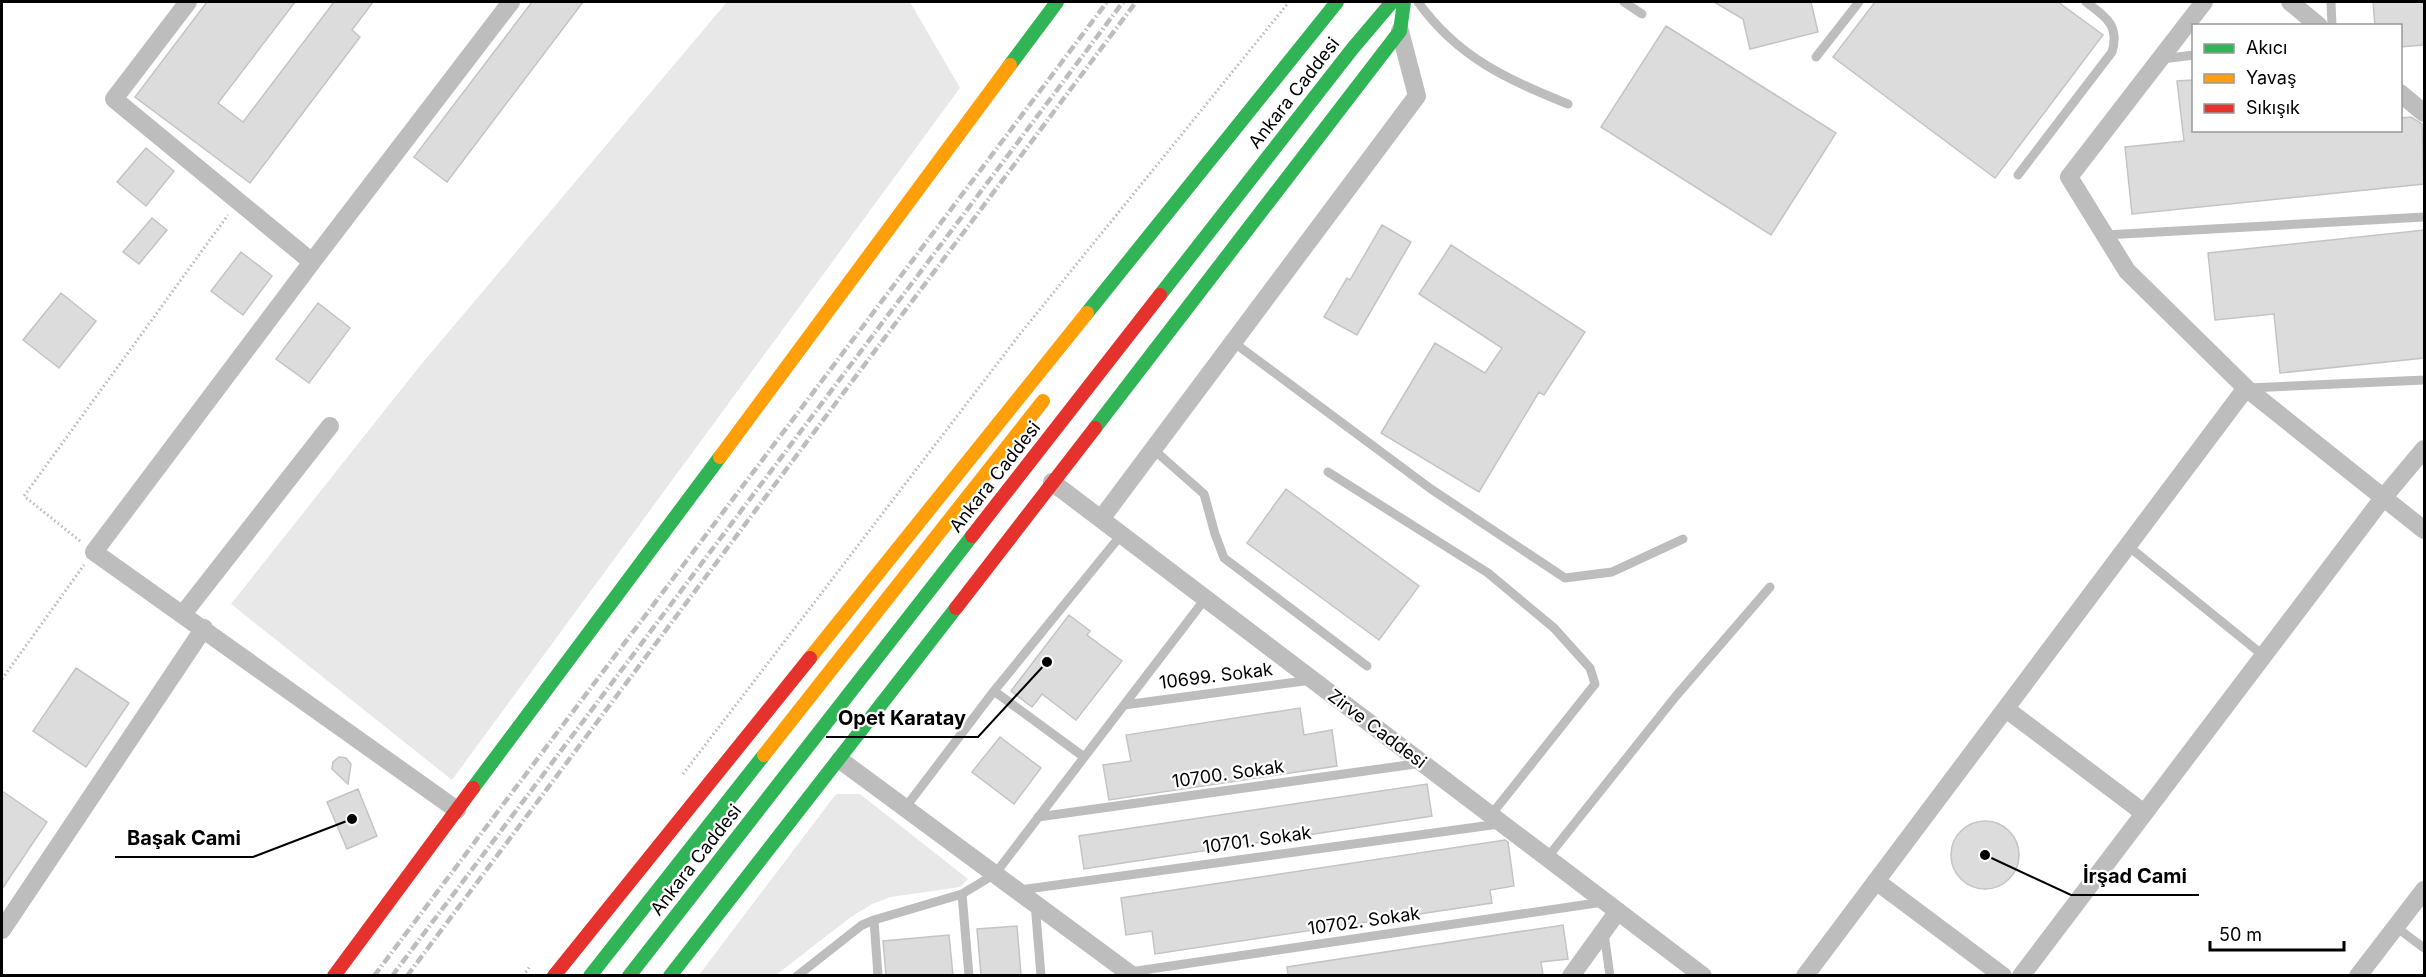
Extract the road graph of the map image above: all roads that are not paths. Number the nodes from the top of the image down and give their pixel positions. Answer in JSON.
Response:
{"nodes":[{"id":1,"x":188,"y":2,"type":"edge"},
{"id":2,"x":511,"y":2,"type":"edge"},
{"id":3,"x":1056,"y":2,"type":"edge"},
{"id":4,"x":1337,"y":2,"type":"edge"},
{"id":5,"x":1344,"y":2,"type":"edge"},
{"id":6,"x":1392,"y":2,"type":"edge"},
{"id":7,"x":1404,"y":2,"type":"edge"},
{"id":8,"x":1418,"y":2,"type":"edge"},
{"id":9,"x":1623,"y":2,"type":"edge"},
{"id":10,"x":1859,"y":2,"type":"edge"},
{"id":11,"x":2086,"y":2,"type":"edge"},
{"id":12,"x":2204,"y":2,"type":"edge"},
{"id":13,"x":2290,"y":2,"type":"edge"},
{"id":14,"x":2331,"y":2,"type":"edge"},
{"id":15,"x":1642,"y":14,"type":"dead end"},
{"id":16,"x":2317,"y":24,"type":"edge"},
{"id":17,"x":2332,"y":24,"type":"edge"},
{"id":18,"x":1400,"y":31,"type":"junction"},
{"id":19,"x":1328,"y":37,"type":"dead end"},
{"id":20,"x":2192,"y":55,"type":"edge"},
{"id":21,"x":1816,"y":57,"type":"dead end"},
{"id":22,"x":2159,"y":60,"type":"junction"},
{"id":23,"x":2402,"y":95,"type":"edge"},
{"id":24,"x":1568,"y":104,"type":"dead end"},
{"id":25,"x":2424,"y":113,"type":"edge"},
{"id":26,"x":2018,"y":175,"type":"dead end"},
{"id":27,"x":2424,"y":217,"type":"edge"},
{"id":28,"x":2105,"y":235,"type":"junction"},
{"id":29,"x":312,"y":262,"type":"junction"},
{"id":30,"x":1233,"y":342,"type":"junction"},
{"id":31,"x":2424,"y":380,"type":"edge"},
{"id":32,"x":2246,"y":388,"type":"junction"},
{"id":33,"x":1052,"y":390,"type":"dead end"},
{"id":34,"x":330,"y":426,"type":"dead end"},
{"id":35,"x":1153,"y":449,"type":"junction"},
{"id":36,"x":2424,"y":449,"type":"edge"},
{"id":37,"x":1329,"y":472,"type":"dead end"},
{"id":38,"x":1052,"y":483,"type":"junction"},
{"id":39,"x":2383,"y":498,"type":"junction"},
{"id":40,"x":1101,"y":519,"type":"junction"},
{"id":41,"x":2424,"y":530,"type":"edge"},
{"id":42,"x":1121,"y":535,"type":"junction"},
{"id":43,"x":1683,"y":539,"type":"dead end"},
{"id":44,"x":2128,"y":546,"type":"junction"},
{"id":45,"x":1770,"y":587,"type":"dead end"},
{"id":46,"x":1205,"y":599,"type":"junction"},
{"id":47,"x":183,"y":614,"type":"junction"},
{"id":48,"x":204,"y":628,"type":"junction"},
{"id":49,"x":2264,"y":656,"type":"junction"},
{"id":50,"x":1367,"y":666,"type":"dead end"},
{"id":51,"x":1313,"y":680,"type":"junction"},
{"id":52,"x":994,"y":691,"type":"junction"},
{"id":53,"x":1124,"y":705,"type":"junction"},
{"id":54,"x":2006,"y":709,"type":"junction"},
{"id":55,"x":1084,"y":758,"type":"junction"},
{"id":56,"x":840,"y":760,"type":"junction"},
{"id":57,"x":1422,"y":763,"type":"junction"},
{"id":58,"x":905,"y":808,"type":"junction"},
{"id":59,"x":457,"y":810,"type":"junction"},
{"id":60,"x":2144,"y":813,"type":"junction"},
{"id":61,"x":1038,"y":817,"type":"junction"},
{"id":62,"x":1496,"y":819,"type":"junction"},
{"id":63,"x":1547,"y":858,"type":"junction"},
{"id":64,"x":995,"y":874,"type":"junction"},
{"id":65,"x":1876,"y":881,"type":"junction"},
{"id":66,"x":1017,"y":890,"type":"junction"},
{"id":67,"x":2424,"y":890,"type":"edge"},
{"id":68,"x":962,"y":894,"type":"junction"},
{"id":69,"x":1035,"y":903,"type":"junction"},
{"id":70,"x":1612,"y":907,"type":"junction"},
{"id":71,"x":874,"y":920,"type":"junction"},
{"id":72,"x":2396,"y":927,"type":"junction"},
{"id":73,"x":2,"y":930,"type":"edge"},
{"id":74,"x":1604,"y":931,"type":"junction"},
{"id":75,"x":2424,"y":948,"type":"edge"},
{"id":76,"x":1130,"y":974,"type":"edge"},
{"id":77,"x":334,"y":975,"type":"edge"},
{"id":78,"x":554,"y":975,"type":"edge"},
{"id":79,"x":590,"y":975,"type":"edge"},
{"id":80,"x":629,"y":975,"type":"edge"},
{"id":81,"x":670,"y":975,"type":"edge"},
{"id":82,"x":797,"y":975,"type":"edge"},
{"id":83,"x":878,"y":975,"type":"edge"},
{"id":84,"x":969,"y":975,"type":"edge"},
{"id":85,"x":1041,"y":975,"type":"edge"},
{"id":86,"x":1571,"y":975,"type":"edge"},
{"id":87,"x":1610,"y":975,"type":"edge"},
{"id":88,"x":1702,"y":975,"type":"edge"},
{"id":89,"x":1805,"y":975,"type":"edge"},
{"id":90,"x":2003,"y":975,"type":"edge"},
{"id":91,"x":2021,"y":975,"type":"edge"},
{"id":92,"x":2358,"y":975,"type":"edge"}],
"edges":[{"from":1,"to":29,"type":"street"},
{"from":2,"to":29,"type":"street"},
{"from":3,"to":59,"type":"main road"},
{"from":4,"to":78,"type":"main road"},
{"from":5,"to":19,"type":"main road","name":"Ankara Caddesi"},
{"from":6,"to":80,"type":"main road","name":"Ankara Caddesi"},
{"from":7,"to":18,"type":"main road"},
{"from":8,"to":24,"type":"lane"},
{"from":9,"to":15,"type":"lane"},
{"from":10,"to":21,"type":"lane"},
{"from":11,"to":26,"type":"lane"},
{"from":12,"to":22,"type":"street"},
{"from":13,"to":16,"type":"street"},
{"from":14,"to":17,"type":"lane"},
{"from":18,"to":30,"type":"street"},
{"from":18,"to":38,"type":"main road"},
{"from":20,"to":22,"type":"lane"},
{"from":22,"to":28,"type":"street"},
{"from":23,"to":25,"type":"street"},
{"from":27,"to":28,"type":"lane"},
{"from":28,"to":32,"type":"street"},
{"from":29,"to":47,"type":"street"},
{"from":30,"to":35,"type":"street"},
{"from":30,"to":43,"type":"lane"},
{"from":31,"to":32,"type":"lane"},
{"from":32,"to":39,"type":"street"},
{"from":32,"to":44,"type":"street"},
{"from":33,"to":79,"type":"main road","name":"Ankara Caddesi"},
{"from":34,"to":47,"type":"street"},
{"from":35,"to":40,"type":"street"},
{"from":35,"to":50,"type":"lane"},
{"from":36,"to":39,"type":"street"},
{"from":37,"to":62,"type":"lane"},
{"from":38,"to":40,"type":"street","name":"Zirve Caddesi"},
{"from":38,"to":56,"type":"main road"},
{"from":39,"to":41,"type":"street"},
{"from":39,"to":49,"type":"street"},
{"from":40,"to":42,"type":"street","name":"Zirve Caddesi"},
{"from":42,"to":46,"type":"street","name":"Zirve Caddesi"},
{"from":42,"to":52,"type":"lane"},
{"from":44,"to":49,"type":"lane"},
{"from":44,"to":54,"type":"street"},
{"from":45,"to":63,"type":"lane"},
{"from":46,"to":51,"type":"street","name":"Zirve Caddesi"},
{"from":46,"to":53,"type":"lane"},
{"from":47,"to":48,"type":"street"},
{"from":48,"to":59,"type":"street"},
{"from":48,"to":73,"type":"street"},
{"from":49,"to":60,"type":"street"},
{"from":51,"to":53,"type":"lane","name":"10699. Sokak"},
{"from":51,"to":57,"type":"street","name":"Zirve Caddesi"},
{"from":52,"to":55,"type":"lane"},
{"from":52,"to":58,"type":"lane"},
{"from":53,"to":55,"type":"lane"},
{"from":54,"to":60,"type":"street"},
{"from":54,"to":65,"type":"street"},
{"from":55,"to":61,"type":"lane"},
{"from":56,"to":58,"type":"street"},
{"from":56,"to":81,"type":"main road"},
{"from":57,"to":61,"type":"lane","name":"10700. Sokak"},
{"from":57,"to":62,"type":"street","name":"Zirve Caddesi"},
{"from":58,"to":64,"type":"street"},
{"from":59,"to":77,"type":"main road"},
{"from":60,"to":91,"type":"street"},
{"from":61,"to":64,"type":"lane"},
{"from":62,"to":63,"type":"street","name":"Zirve Caddesi"},
{"from":62,"to":66,"type":"lane","name":"10701. Sokak"},
{"from":63,"to":70,"type":"street","name":"Zirve Caddesi"},
{"from":64,"to":66,"type":"street"},
{"from":64,"to":68,"type":"lane"},
{"from":65,"to":89,"type":"street"},
{"from":65,"to":90,"type":"street"},
{"from":66,"to":69,"type":"street"},
{"from":67,"to":72,"type":"street"},
{"from":68,"to":71,"type":"lane"},
{"from":68,"to":84,"type":"lane"},
{"from":69,"to":76,"type":"street"},
{"from":69,"to":85,"type":"lane"},
{"from":70,"to":74,"type":"street"},
{"from":70,"to":76,"type":"lane","name":"10702. Sokak"},
{"from":70,"to":88,"type":"street","name":"Zirve Caddesi"},
{"from":71,"to":82,"type":"lane"},
{"from":71,"to":83,"type":"lane"},
{"from":72,"to":75,"type":"lane"},
{"from":72,"to":92,"type":"street"},
{"from":74,"to":86,"type":"street"},
{"from":74,"to":87,"type":"lane"}]}
